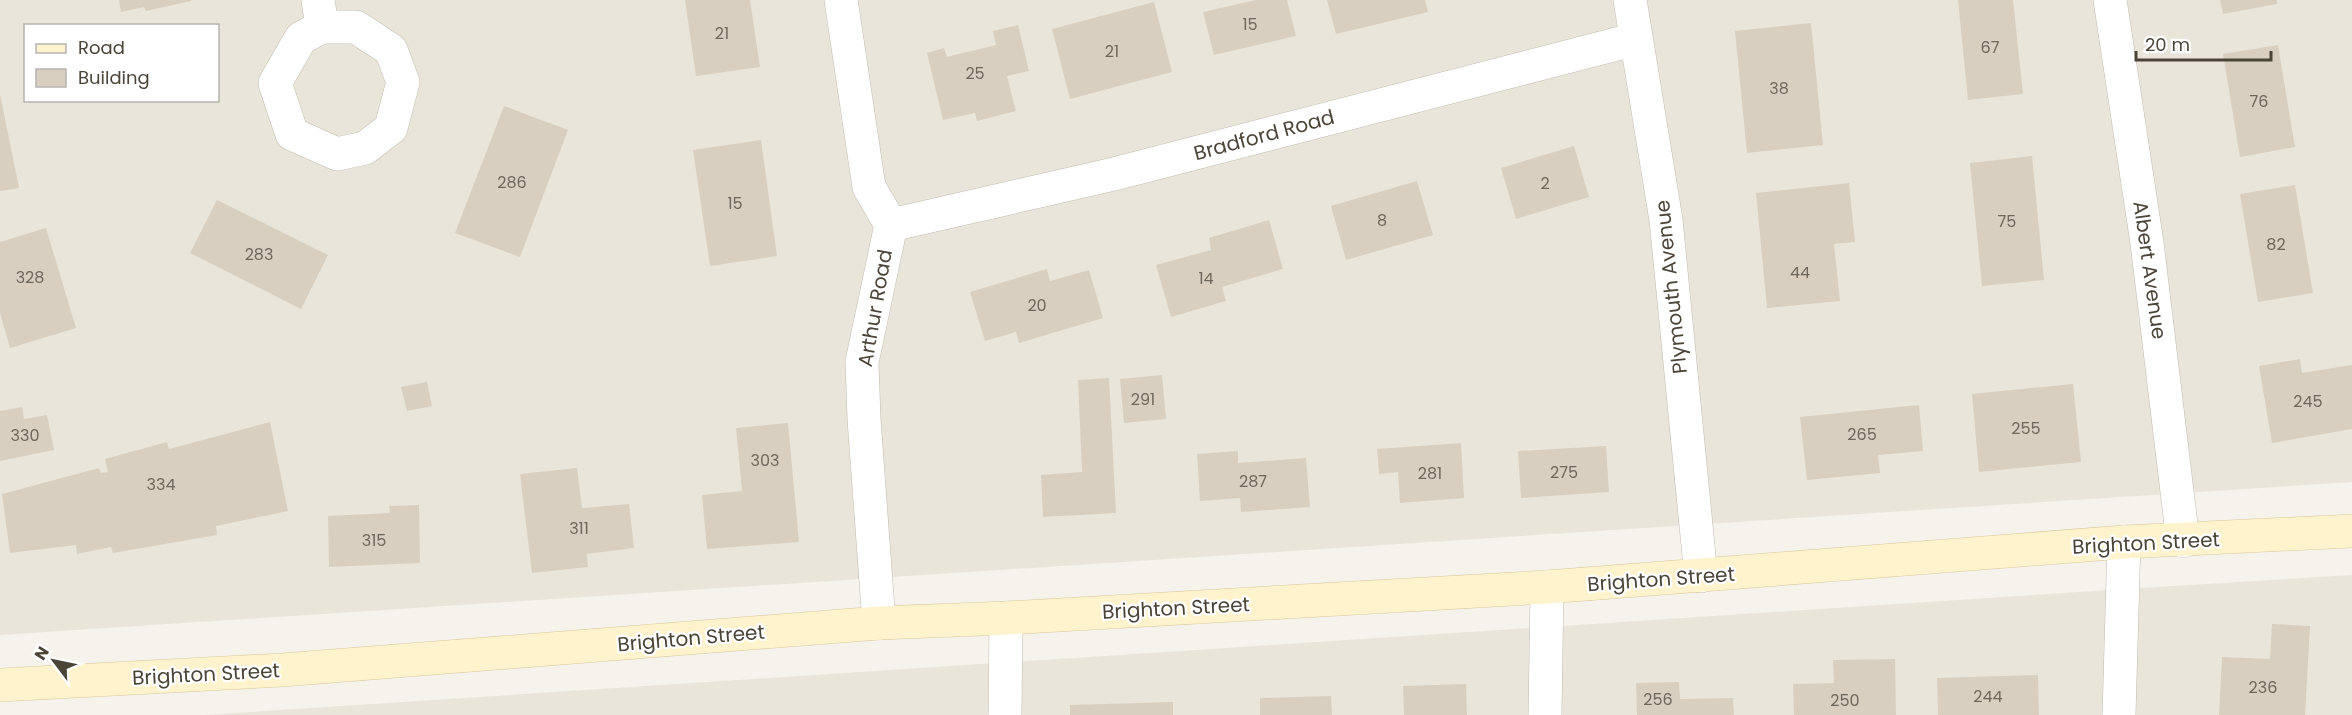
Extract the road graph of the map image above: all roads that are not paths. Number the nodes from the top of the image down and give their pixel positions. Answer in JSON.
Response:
{"nodes":[{"id":1,"x":841,"y":0,"type":"edge"},
{"id":2,"x":1630,"y":0,"type":"edge"},
{"id":3,"x":2110,"y":0,"type":"edge"},
{"id":4,"x":1636,"y":39,"type":"junction"},
{"id":5,"x":891,"y":225,"type":"junction"},
{"id":6,"x":2352,"y":531,"type":"edge"},
{"id":7,"x":2183,"y":541,"type":"junction"},
{"id":8,"x":2124,"y":542,"type":"junction"},
{"id":9,"x":1701,"y":576,"type":"junction"},
{"id":10,"x":1547,"y":586,"type":"junction"},
{"id":11,"x":1006,"y":618,"type":"junction"},
{"id":12,"x":879,"y":623,"type":"junction"},
{"id":13,"x":0,"y":685,"type":"edge"},
{"id":14,"x":1005,"y":715,"type":"edge"},
{"id":15,"x":1545,"y":715,"type":"edge"},
{"id":16,"x":2119,"y":715,"type":"edge"}],
"edges":[{"from":1,"to":5,"type":"street","name":"Arthur Road"},
{"from":2,"to":4,"type":"street","name":"Plymouth Avenue"},
{"from":3,"to":7,"type":"street","name":"Albert Avenue"},
{"from":4,"to":5,"type":"street","name":"Bradford Road"},
{"from":4,"to":9,"type":"street","name":"Plymouth Avenue"},
{"from":5,"to":12,"type":"street","name":"Arthur Road"},
{"from":6,"to":7,"type":"main road","name":"Brighton Street"},
{"from":7,"to":8,"type":"main road","name":"Brighton Street"},
{"from":8,"to":9,"type":"main road","name":"Brighton Street"},
{"from":8,"to":16,"type":"street"},
{"from":9,"to":10,"type":"main road","name":"Brighton Street"},
{"from":10,"to":11,"type":"main road","name":"Brighton Street"},
{"from":10,"to":15,"type":"street"},
{"from":11,"to":12,"type":"main road","name":"Brighton Street"},
{"from":11,"to":14,"type":"street"},
{"from":12,"to":13,"type":"main road","name":"Brighton Street"}]}
